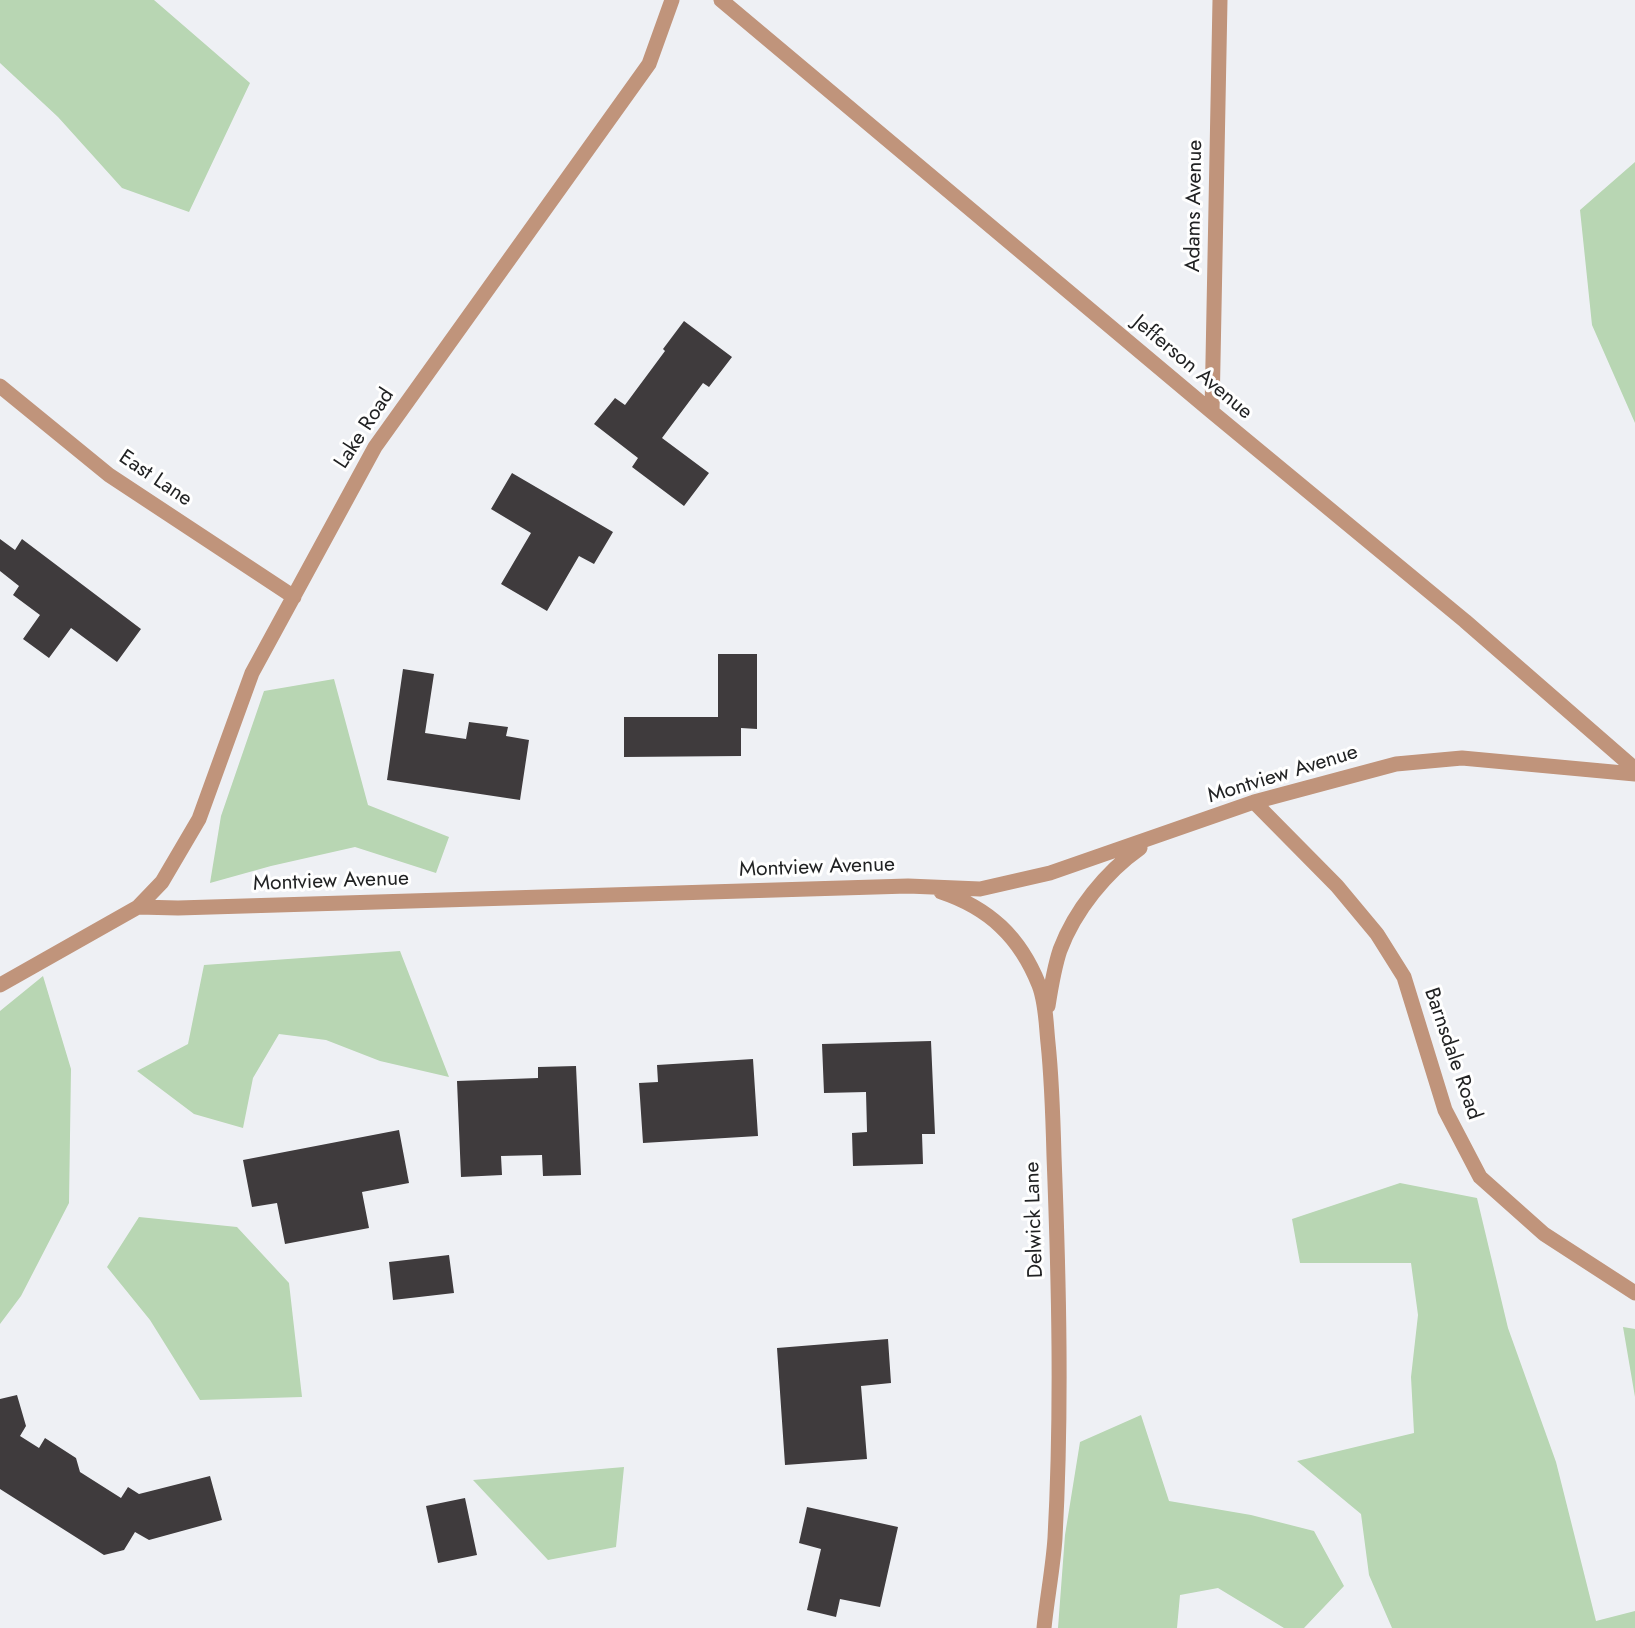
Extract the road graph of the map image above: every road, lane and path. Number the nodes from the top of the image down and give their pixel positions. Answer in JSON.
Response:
{"nodes":[{"id":1,"x":672,"y":0,"type":"edge"},
{"id":2,"x":721,"y":0,"type":"edge"},
{"id":3,"x":1220,"y":0,"type":"edge"},
{"id":4,"x":0,"y":386,"type":"edge"},
{"id":5,"x":1212,"y":412,"type":"junction"},
{"id":6,"x":294,"y":597,"type":"junction"},
{"id":7,"x":1635,"y":769,"type":"edge"},
{"id":8,"x":1635,"y":774,"type":"edge"},
{"id":9,"x":1254,"y":802,"type":"junction"},
{"id":10,"x":1154,"y":839,"type":"junction"},
{"id":11,"x":908,"y":886,"type":"junction"},
{"id":12,"x":138,"y":907,"type":"junction"},
{"id":13,"x":0,"y":985,"type":"edge"},
{"id":14,"x":1046,"y":1017,"type":"junction"},
{"id":15,"x":1635,"y":1293,"type":"edge"},
{"id":16,"x":1044,"y":1628,"type":"edge"}],
"edges":[{"from":1,"to":6,"type":"street","name":"Lake Road"},
{"from":2,"to":5,"type":"street","name":"Jefferson Avenue"},
{"from":3,"to":5,"type":"street","name":"Adams Avenue"},
{"from":4,"to":6,"type":"street","name":"East Lane"},
{"from":5,"to":7,"type":"street","name":"Jefferson Avenue"},
{"from":6,"to":12,"type":"street","name":"Lake Road"},
{"from":8,"to":9,"type":"street","name":"Montview Avenue"},
{"from":9,"to":10,"type":"street","name":"Montview Avenue"},
{"from":9,"to":15,"type":"street","name":"Barnsdale Road"},
{"from":10,"to":11,"type":"street","name":"Montview Avenue"},
{"from":10,"to":14,"type":"street"},
{"from":11,"to":12,"type":"street","name":"Montview Avenue"},
{"from":11,"to":14,"type":"street","name":"Delwick Lane"},
{"from":12,"to":13,"type":"street"},
{"from":14,"to":16,"type":"street","name":"Delwick Lane"}]}
